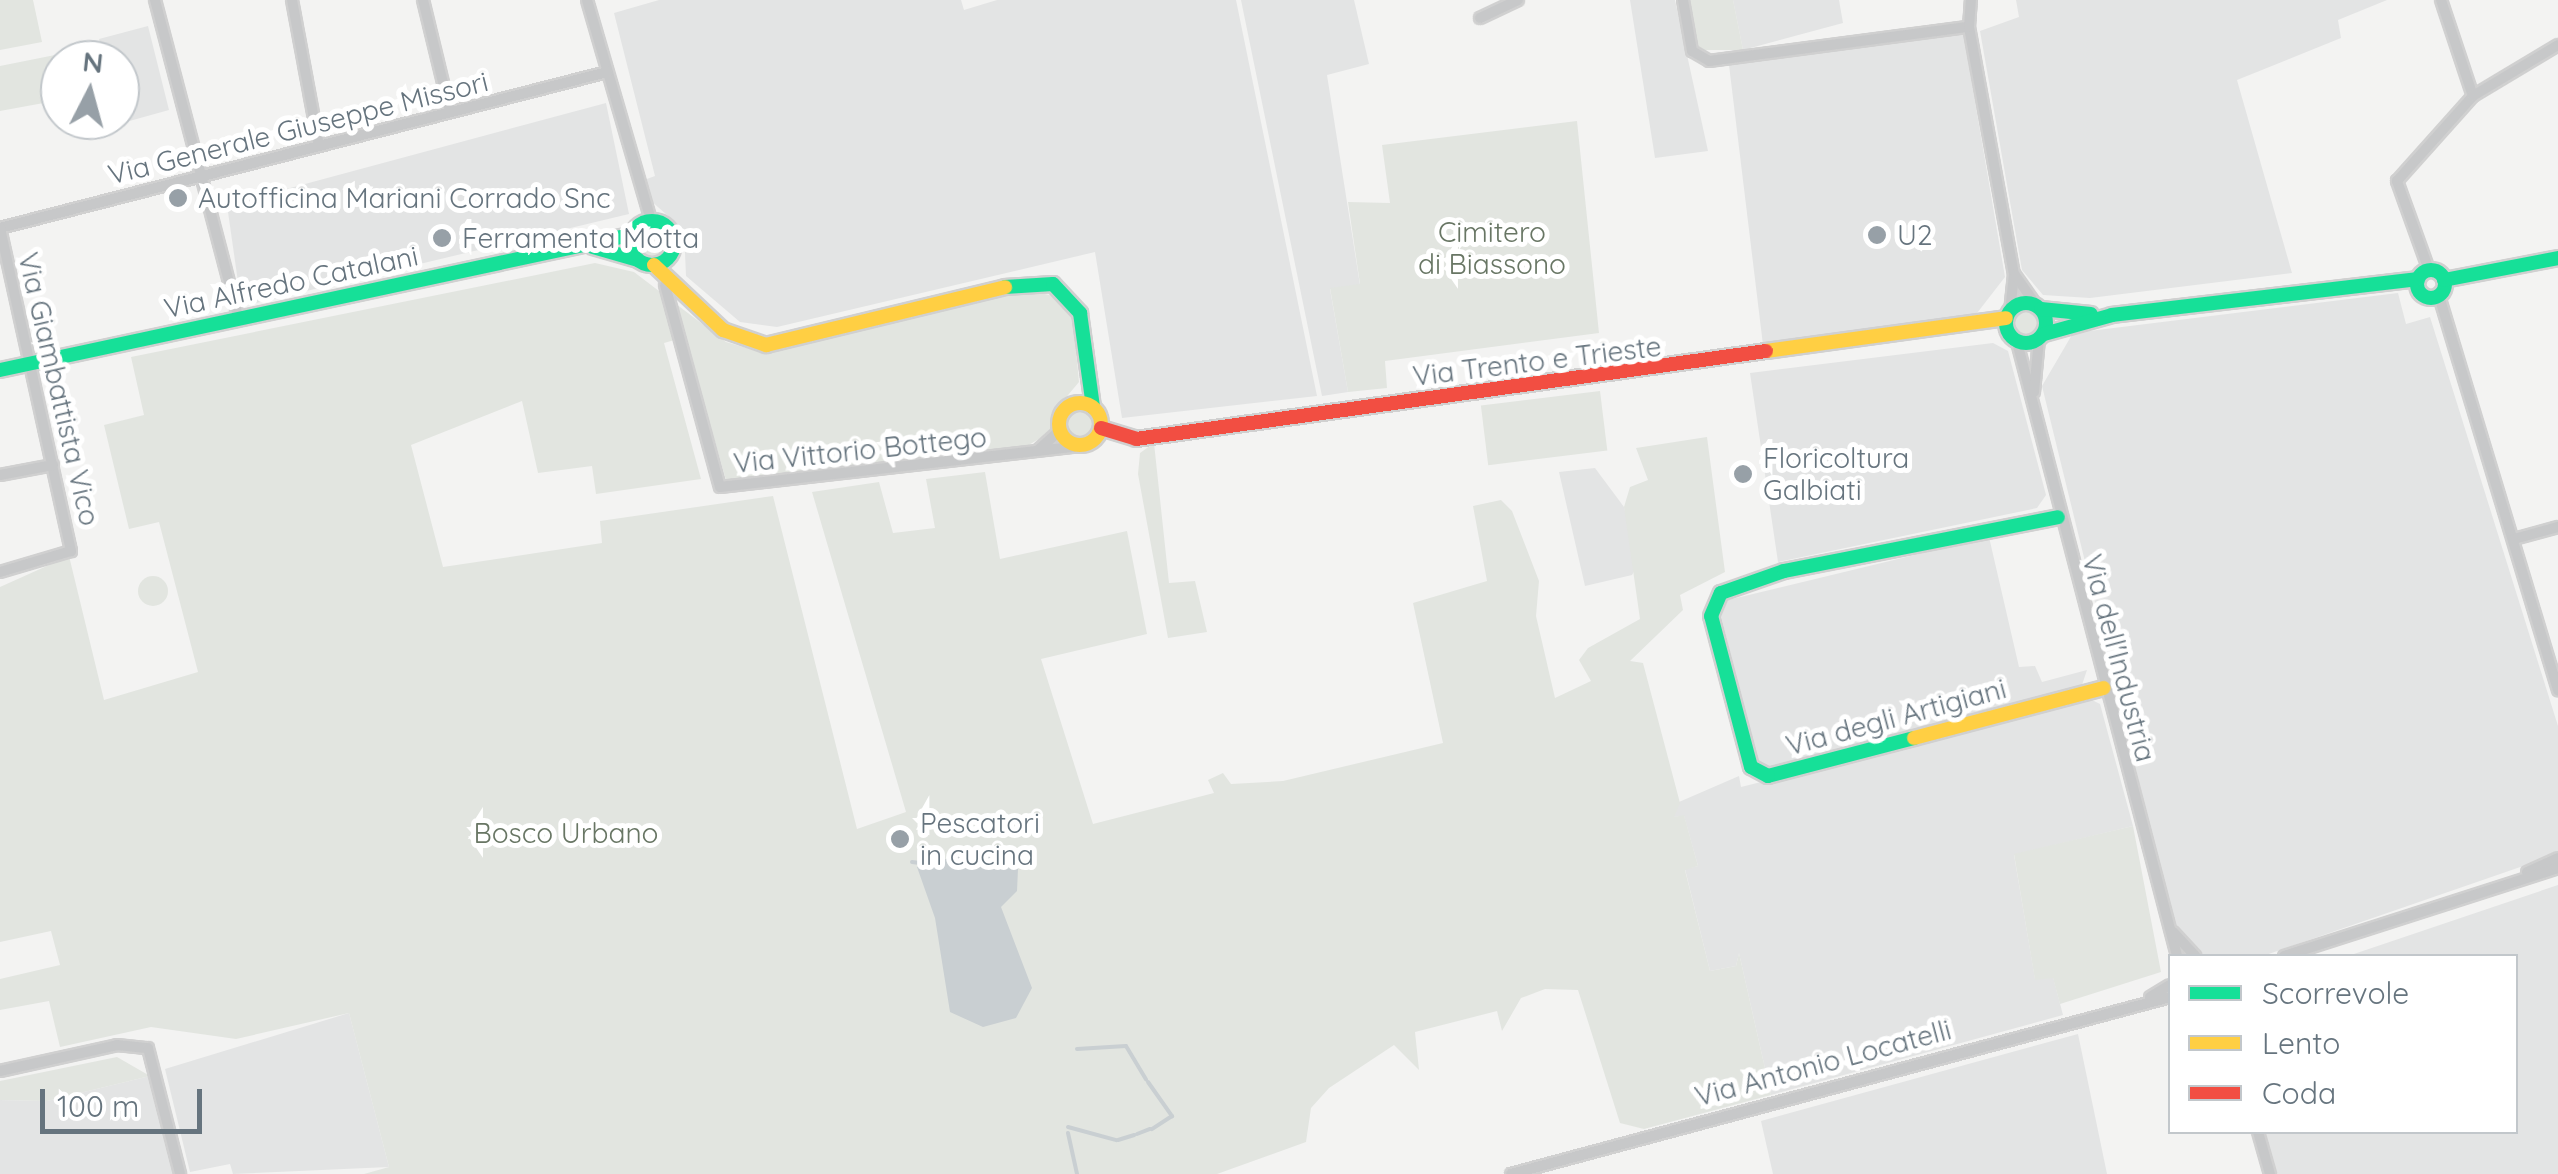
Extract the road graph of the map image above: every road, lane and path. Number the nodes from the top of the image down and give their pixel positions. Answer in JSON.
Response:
{"nodes":[{"id":1,"x":155,"y":0,"type":"edge"},
{"id":2,"x":292,"y":0,"type":"edge"},
{"id":3,"x":423,"y":0,"type":"edge"},
{"id":4,"x":587,"y":0,"type":"edge"},
{"id":5,"x":1518,"y":0,"type":"edge"},
{"id":6,"x":1684,"y":0,"type":"edge"},
{"id":7,"x":1971,"y":0,"type":"edge"},
{"id":8,"x":2441,"y":0,"type":"edge"},
{"id":9,"x":1480,"y":18,"type":"dead end"},
{"id":10,"x":1968,"y":27,"type":"junction"},
{"id":11,"x":2558,"y":45,"type":"edge"},
{"id":12,"x":607,"y":72,"type":"junction"},
{"id":13,"x":2473,"y":96,"type":"junction"},
{"id":14,"x":450,"y":112,"type":"junction"},
{"id":15,"x":319,"y":146,"type":"junction"},
{"id":16,"x":200,"y":176,"type":"junction"},
{"id":17,"x":651,"y":221,"type":"junction"},
{"id":18,"x":0,"y":228,"type":"edge"},
{"id":19,"x":630,"y":236,"type":"junction"},
{"id":20,"x":592,"y":247,"type":"junction"},
{"id":21,"x":671,"y":256,"type":"junction"},
{"id":22,"x":2558,"y":258,"type":"edge"},
{"id":23,"x":638,"y":260,"type":"junction"},
{"id":24,"x":654,"y":265,"type":"junction"},
{"id":25,"x":2014,"y":274,"type":"junction"},
{"id":26,"x":2424,"y":274,"type":"junction"},
{"id":27,"x":2444,"y":280,"type":"junction"},
{"id":28,"x":666,"y":286,"type":"dead end"},
{"id":29,"x":686,"y":291,"type":"junction"},
{"id":30,"x":2439,"y":296,"type":"junction"},
{"id":31,"x":2038,"y":307,"type":"junction"},
{"id":32,"x":2008,"y":314,"type":"junction"},
{"id":33,"x":2112,"y":315,"type":"junction"},
{"id":34,"x":238,"y":318,"type":"junction"},
{"id":35,"x":1951,"y":332,"type":"junction"},
{"id":36,"x":2042,"y":336,"type":"junction"},
{"id":37,"x":2014,"y":340,"type":"junction"},
{"id":38,"x":30,"y":364,"type":"junction"},
{"id":39,"x":0,"y":370,"type":"edge"},
{"id":40,"x":1087,"y":371,"type":"junction"},
{"id":41,"x":2033,"y":398,"type":"junction"},
{"id":42,"x":1075,"y":403,"type":"junction"},
{"id":43,"x":1093,"y":407,"type":"junction"},
{"id":44,"x":1101,"y":428,"type":"junction"},
{"id":45,"x":1058,"y":432,"type":"junction"},
{"id":46,"x":1129,"y":438,"type":"junction"},
{"id":47,"x":1086,"y":444,"type":"junction"},
{"id":48,"x":1034,"y":454,"type":"junction"},
{"id":49,"x":53,"y":464,"type":"junction"},
{"id":50,"x":0,"y":475,"type":"edge"},
{"id":51,"x":2058,"y":517,"type":"junction"},
{"id":52,"x":2558,"y":526,"type":"edge"},
{"id":53,"x":2514,"y":539,"type":"junction"},
{"id":54,"x":0,"y":572,"type":"edge"},
{"id":55,"x":2104,"y":688,"type":"junction"},
{"id":56,"x":2558,"y":690,"type":"edge"},
{"id":57,"x":2558,"y":858,"type":"edge"},
{"id":58,"x":2558,"y":868,"type":"edge"},
{"id":59,"x":2501,"y":884,"type":"junction"},
{"id":60,"x":2169,"y":927,"type":"junction"},
{"id":61,"x":2176,"y":954,"type":"edge"},
{"id":62,"x":2194,"y":954,"type":"edge"},
{"id":63,"x":2290,"y":954,"type":"edge"},
{"id":64,"x":2168,"y":986,"type":"edge"},
{"id":65,"x":2168,"y":997,"type":"edge"},
{"id":66,"x":2148,"y":998,"type":"junction"},
{"id":67,"x":0,"y":1071,"type":"edge"},
{"id":68,"x":2259,"y":1134,"type":"edge"},
{"id":69,"x":180,"y":1174,"type":"edge"},
{"id":70,"x":1512,"y":1174,"type":"edge"},
{"id":71,"x":2270,"y":1174,"type":"edge"}],
"edges":[{"from":1,"to":16,"type":"street"},
{"from":2,"to":15,"type":"street"},
{"from":3,"to":14,"type":"street"},
{"from":4,"to":12,"type":"street"},
{"from":5,"to":9,"type":"street"},
{"from":6,"to":10,"type":"street"},
{"from":7,"to":10,"type":"street"},
{"from":8,"to":13,"type":"street"},
{"from":10,"to":25,"type":"street"},
{"from":11,"to":13,"type":"street"},
{"from":12,"to":14,"type":"street","name":"Via Generale Giuseppe Missori"},
{"from":12,"to":17,"type":"street"},
{"from":13,"to":26,"type":"street"},
{"from":14,"to":15,"type":"street","name":"Via Generale Giuseppe Missori"},
{"from":15,"to":16,"type":"street","name":"Via Generale Giuseppe Missori"},
{"from":16,"to":18,"type":"street","name":"Via Generale Giuseppe Missori"},
{"from":16,"to":34,"type":"street"},
{"from":17,"to":19,"type":"street"},
{"from":17,"to":21,"type":"street"},
{"from":18,"to":38,"type":"street","name":"Via Giambattista Vico"},
{"from":19,"to":20,"type":"street","name":"Via Alfredo Catalani"},
{"from":19,"to":23,"type":"street"},
{"from":20,"to":23,"type":"street","name":"Via Alfredo Catalani"},
{"from":20,"to":34,"type":"street","name":"Via Alfredo Catalani"},
{"from":21,"to":24,"type":"street"},
{"from":21,"to":29,"type":"street"},
{"from":22,"to":27,"type":"street"},
{"from":23,"to":24,"type":"street"},
{"from":24,"to":29,"type":"street"},
{"from":25,"to":31,"type":"street"},
{"from":25,"to":32,"type":"street"},
{"from":26,"to":27,"type":"street"},
{"from":26,"to":30,"type":"street"},
{"from":26,"to":33,"type":"street","name":"Via Trento e Trieste"},
{"from":27,"to":30,"type":"street"},
{"from":28,"to":48,"type":"street","name":"Via Vittorio Bottego"},
{"from":29,"to":40,"type":"street"},
{"from":30,"to":53,"type":"street"},
{"from":31,"to":32,"type":"street","name":"Via Trento e Trieste"},
{"from":31,"to":33,"type":"street","name":"Via Trento e Trieste"},
{"from":31,"to":36,"type":"street"},
{"from":32,"to":35,"type":"street","name":"Via Trento e Trieste"},
{"from":32,"to":37,"type":"street"},
{"from":33,"to":36,"type":"street","name":"Via Trento e Trieste"},
{"from":34,"to":38,"type":"street","name":"Via Alfredo Catalani"},
{"from":35,"to":37,"type":"street","name":"Via Trento e Trieste"},
{"from":35,"to":46,"type":"street","name":"Via Trento e Trieste"},
{"from":36,"to":37,"type":"street","name":"Via Trento e Trieste"},
{"from":36,"to":41,"type":"street","name":"Via dell'Industria"},
{"from":37,"to":41,"type":"street","name":"Via dell'Industria"},
{"from":38,"to":39,"type":"street","name":"Via Alfredo Catalani"},
{"from":38,"to":49,"type":"street","name":"Via Giambattista Vico"},
{"from":40,"to":42,"type":"street"},
{"from":40,"to":43,"type":"street"},
{"from":41,"to":51,"type":"street","name":"Via dell'Industria"},
{"from":42,"to":43,"type":"street"},
{"from":42,"to":45,"type":"street"},
{"from":43,"to":44,"type":"street"},
{"from":44,"to":46,"type":"street","name":"Via Trento e Trieste"},
{"from":44,"to":47,"type":"street"},
{"from":45,"to":47,"type":"street"},
{"from":45,"to":48,"type":"street"},
{"from":46,"to":47,"type":"street","name":"Via Trento e Trieste"},
{"from":47,"to":48,"type":"street","name":"Via Vittorio Bottego"},
{"from":49,"to":50,"type":"street"},
{"from":49,"to":54,"type":"street","name":"Via Giambattista Vico"},
{"from":51,"to":55,"type":"street","name":"Via dell'Industria"},
{"from":51,"to":55,"type":"street","name":"Via degli Artigiani"},
{"from":52,"to":53,"type":"street"},
{"from":53,"to":56,"type":"street"},
{"from":55,"to":60,"type":"street","name":"Via dell'Industria"},
{"from":57,"to":59,"type":"street"},
{"from":58,"to":59,"type":"street"},
{"from":59,"to":63,"type":"street"},
{"from":60,"to":61,"type":"street","name":"Via dell'Industria"},
{"from":60,"to":62,"type":"street"},
{"from":64,"to":66,"type":"street","name":"Via Antonio Locatelli"},
{"from":65,"to":66,"type":"street","name":"Via Antonio Locatelli"},
{"from":66,"to":70,"type":"street","name":"Via Antonio Locatelli"},
{"from":67,"to":69,"type":"street"},
{"from":68,"to":71,"type":"street"}]}
